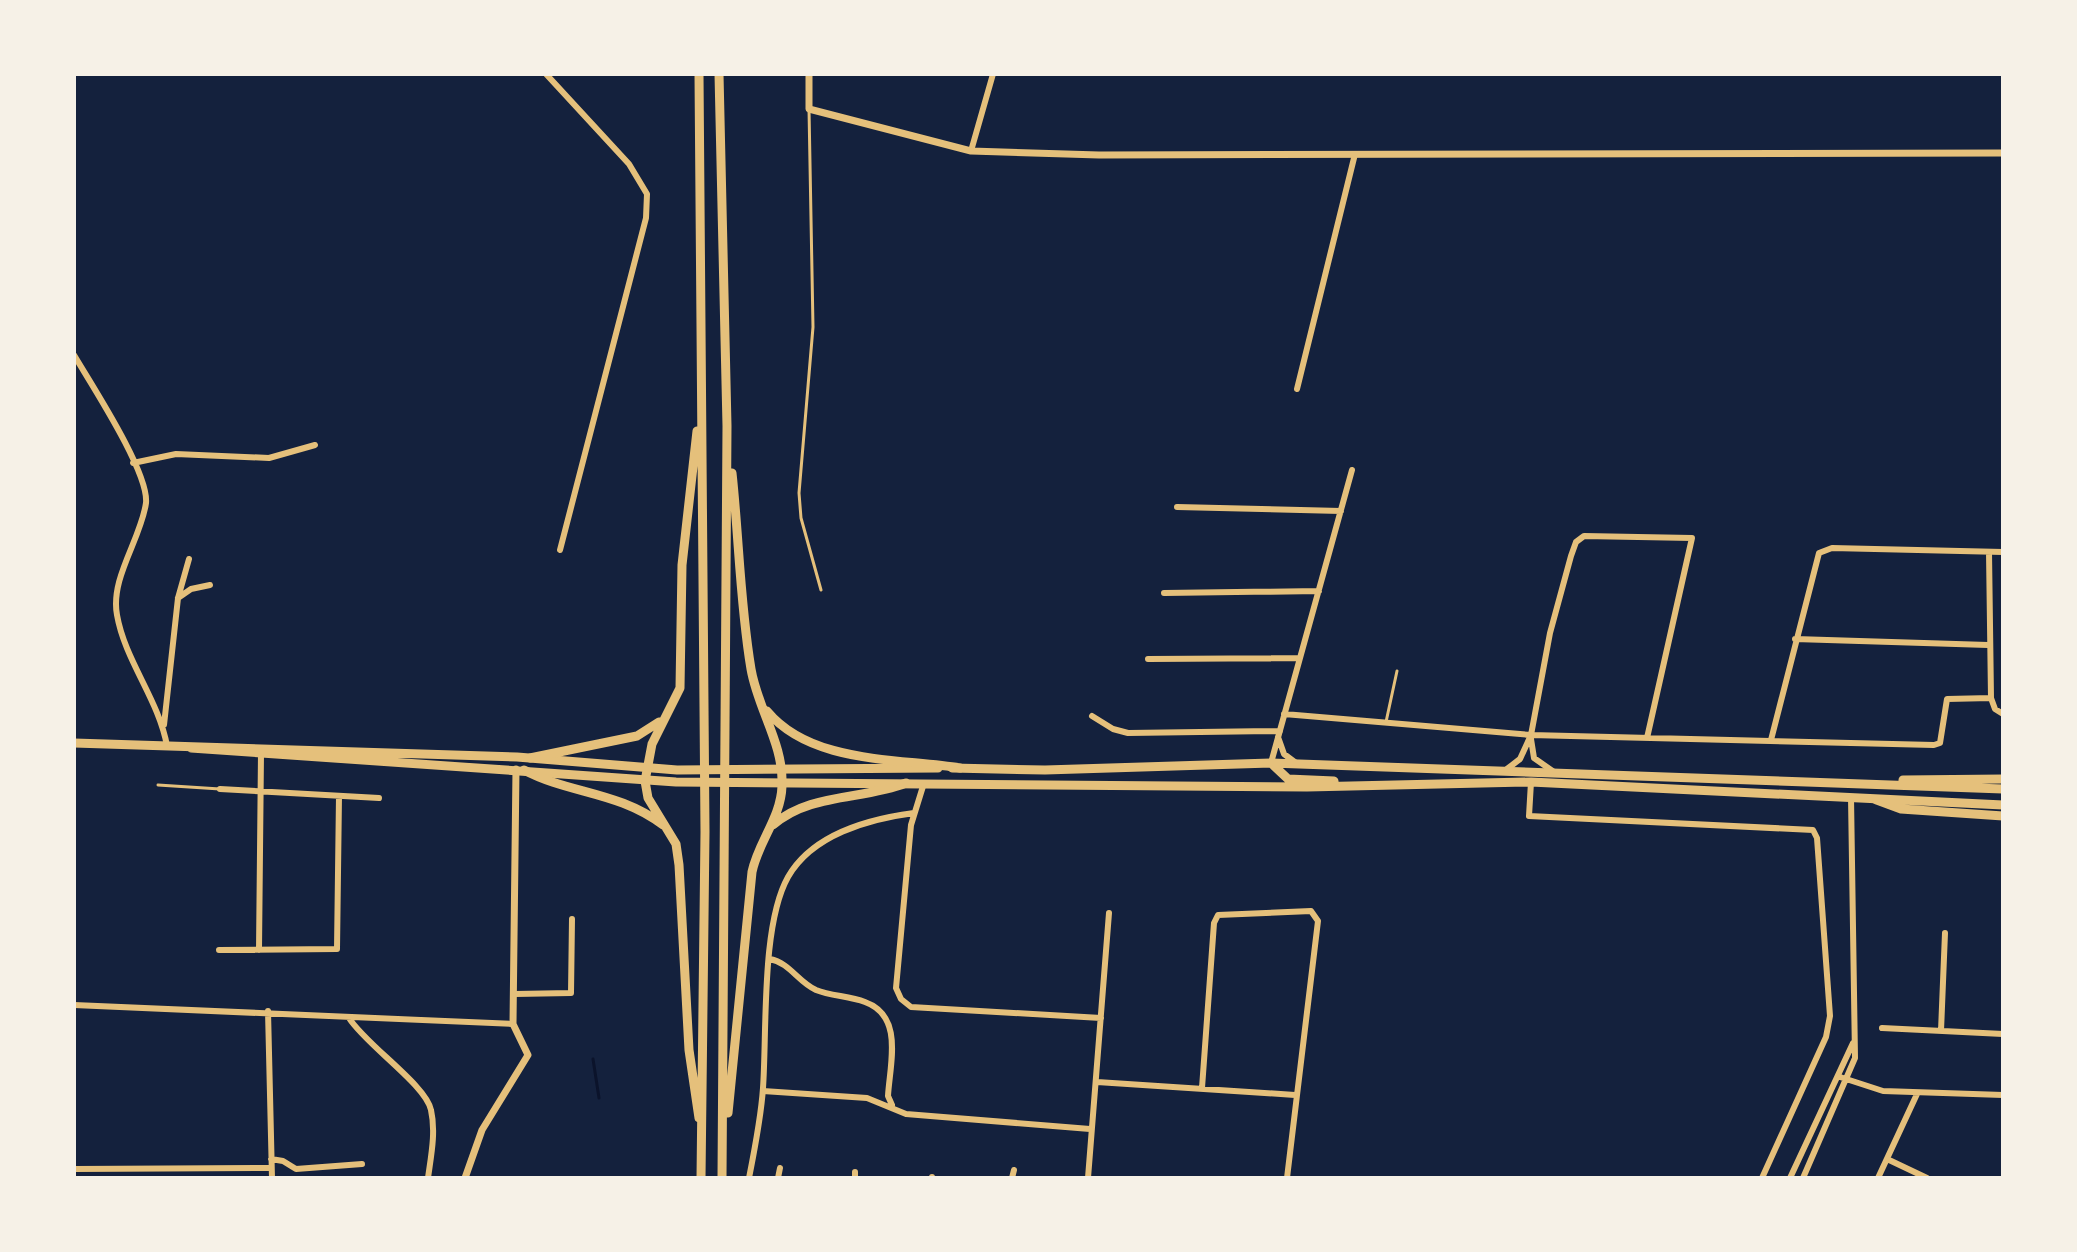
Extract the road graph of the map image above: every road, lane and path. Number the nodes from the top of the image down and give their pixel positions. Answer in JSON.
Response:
{"nodes":[{"id":1,"x":546,"y":74,"type":"edge"},
{"id":2,"x":699,"y":74,"type":"edge"},
{"id":3,"x":719,"y":74,"type":"edge"},
{"id":4,"x":993,"y":74,"type":"edge"},
{"id":5,"x":807,"y":76,"type":"edge"},
{"id":6,"x":809,"y":109,"type":"junction"},
{"id":7,"x":971,"y":151,"type":"junction"},
{"id":8,"x":2003,"y":153,"type":"edge"},
{"id":9,"x":1355,"y":154,"type":"junction"},
{"id":10,"x":74,"y":355,"type":"edge"},
{"id":11,"x":701,"y":389,"type":"junction"},
{"id":12,"x":1297,"y":389,"type":"dead end"},
{"id":13,"x":727,"y":426,"type":"junction"},
{"id":14,"x":315,"y":445,"type":"dead end"},
{"id":15,"x":133,"y":463,"type":"junction"},
{"id":16,"x":1352,"y":470,"type":"dead end"},
{"id":17,"x":1177,"y":507,"type":"dead end"},
{"id":18,"x":1341,"y":511,"type":"junction"},
{"id":19,"x":560,"y":550,"type":"dead end"},
{"id":20,"x":1989,"y":552,"type":"junction"},
{"id":21,"x":2003,"y":552,"type":"edge"},
{"id":22,"x":189,"y":559,"type":"dead end"},
{"id":23,"x":210,"y":585,"type":"dead end"},
{"id":24,"x":821,"y":590,"type":"dead end"},
{"id":25,"x":1319,"y":591,"type":"junction"},
{"id":26,"x":1164,"y":593,"type":"dead end"},
{"id":27,"x":178,"y":598,"type":"junction"},
{"id":28,"x":1795,"y":639,"type":"junction"},
{"id":29,"x":1988,"y":645,"type":"junction"},
{"id":30,"x":1300,"y":658,"type":"junction"},
{"id":31,"x":1148,"y":659,"type":"dead end"},
{"id":32,"x":1397,"y":671,"type":"dead end"},
{"id":33,"x":1991,"y":698,"type":"junction"},
{"id":34,"x":760,"y":702,"type":"junction"},
{"id":35,"x":670,"y":710,"type":"junction"},
{"id":36,"x":1284,"y":714,"type":"junction"},
{"id":37,"x":2003,"y":714,"type":"edge"},
{"id":38,"x":1092,"y":716,"type":"dead end"},
{"id":39,"x":1386,"y":723,"type":"junction"},
{"id":40,"x":164,"y":726,"type":"junction"},
{"id":41,"x":1279,"y":734,"type":"junction"},
{"id":42,"x":1531,"y":735,"type":"junction"},
{"id":43,"x":1647,"y":738,"type":"junction"},
{"id":44,"x":1771,"y":740,"type":"junction"},
{"id":45,"x":74,"y":743,"type":"edge"},
{"id":46,"x":167,"y":746,"type":"junction"},
{"id":47,"x":180,"y":746,"type":"junction"},
{"id":48,"x":261,"y":753,"type":"junction"},
{"id":49,"x":530,"y":758,"type":"junction"},
{"id":50,"x":1271,"y":763,"type":"junction"},
{"id":51,"x":1297,"y":764,"type":"junction"},
{"id":52,"x":960,"y":768,"type":"junction"},
{"id":53,"x":646,"y":769,"type":"junction"},
{"id":54,"x":1507,"y":769,"type":"junction"},
{"id":55,"x":520,"y":770,"type":"junction"},
{"id":56,"x":782,"y":771,"type":"junction"},
{"id":57,"x":1554,"y":772,"type":"junction"},
{"id":58,"x":2003,"y":779,"type":"edge"},
{"id":59,"x":645,"y":781,"type":"junction"},
{"id":60,"x":1531,"y":782,"type":"junction"},
{"id":61,"x":906,"y":783,"type":"junction"},
{"id":62,"x":924,"y":783,"type":"junction"},
{"id":63,"x":1859,"y":783,"type":"junction"},
{"id":64,"x":158,"y":785,"type":"dead end"},
{"id":65,"x":782,"y":785,"type":"junction"},
{"id":66,"x":1353,"y":786,"type":"junction"},
{"id":67,"x":220,"y":789,"type":"joint"},
{"id":68,"x":2003,"y":789,"type":"edge"},
{"id":69,"x":260,"y":791,"type":"junction"},
{"id":70,"x":339,"y":796,"type":"junction"},
{"id":71,"x":1851,"y":797,"type":"junction"},
{"id":72,"x":379,"y":798,"type":"dead end"},
{"id":73,"x":1871,"y":798,"type":"junction"},
{"id":74,"x":2002,"y":805,"type":"edge"},
{"id":75,"x":914,"y":813,"type":"junction"},
{"id":76,"x":2003,"y":816,"type":"edge"},
{"id":77,"x":771,"y":827,"type":"junction"},
{"id":78,"x":669,"y":830,"type":"junction"},
{"id":79,"x":1109,"y":913,"type":"dead end"},
{"id":80,"x":572,"y":919,"type":"dead end"},
{"id":81,"x":1945,"y":933,"type":"dead end"},
{"id":82,"x":219,"y":950,"type":"dead end"},
{"id":83,"x":259,"y":950,"type":"junction"},
{"id":84,"x":770,"y":959,"type":"junction"},
{"id":85,"x":515,"y":994,"type":"junction"},
{"id":86,"x":74,"y":1005,"type":"edge"},
{"id":87,"x":268,"y":1011,"type":"junction"},
{"id":88,"x":349,"y":1018,"type":"junction"},
{"id":89,"x":1101,"y":1018,"type":"junction"},
{"id":90,"x":513,"y":1024,"type":"junction"},
{"id":91,"x":1882,"y":1028,"type":"dead end"},
{"id":92,"x":1941,"y":1031,"type":"junction"},
{"id":93,"x":2003,"y":1034,"type":"edge"},
{"id":94,"x":1855,"y":1039,"type":"junction"},
{"id":95,"x":1840,"y":1077,"type":"junction"},
{"id":96,"x":1849,"y":1081,"type":"junction"},
{"id":97,"x":1097,"y":1082,"type":"junction"},
{"id":98,"x":1202,"y":1088,"type":"junction"},
{"id":99,"x":763,"y":1091,"type":"junction"},
{"id":100,"x":1917,"y":1094,"type":"junction"},
{"id":101,"x":1295,"y":1095,"type":"junction"},
{"id":102,"x":2003,"y":1095,"type":"edge"},
{"id":103,"x":892,"y":1105,"type":"junction"},
{"id":104,"x":1090,"y":1129,"type":"junction"},
{"id":105,"x":703,"y":1149,"type":"junction"},
{"id":106,"x":723,"y":1157,"type":"junction"},
{"id":107,"x":271,"y":1159,"type":"junction"},
{"id":108,"x":1887,"y":1159,"type":"junction"},
{"id":109,"x":362,"y":1164,"type":"dead end"},
{"id":110,"x":271,"y":1168,"type":"junction"},
{"id":111,"x":780,"y":1168,"type":"dead end"},
{"id":112,"x":74,"y":1169,"type":"edge"},
{"id":113,"x":116,"y":1174,"type":"edge"},
{"id":114,"x":272,"y":1178,"type":"edge"},
{"id":115,"x":428,"y":1178,"type":"edge"},
{"id":116,"x":465,"y":1178,"type":"edge"},
{"id":117,"x":701,"y":1178,"type":"edge"},
{"id":118,"x":722,"y":1178,"type":"edge"},
{"id":119,"x":749,"y":1178,"type":"edge"},
{"id":120,"x":778,"y":1178,"type":"edge"},
{"id":121,"x":1088,"y":1178,"type":"edge"},
{"id":122,"x":1287,"y":1178,"type":"edge"},
{"id":123,"x":1762,"y":1178,"type":"edge"},
{"id":124,"x":1790,"y":1178,"type":"edge"},
{"id":125,"x":1803,"y":1178,"type":"edge"},
{"id":126,"x":1878,"y":1178,"type":"edge"},
{"id":127,"x":1927,"y":1178,"type":"edge"}],
"edges":[{"from":1,"to":19,"type":"street"},
{"from":2,"to":11,"type":"main road"},
{"from":3,"to":13,"type":"main road"},
{"from":4,"to":7,"type":"street"},
{"from":5,"to":6,"type":"street"},
{"from":6,"to":7,"type":"street"},
{"from":6,"to":24,"type":"lane"},
{"from":7,"to":9,"type":"street"},
{"from":8,"to":9,"type":"street"},
{"from":9,"to":12,"type":"street"},
{"from":10,"to":15,"type":"street"},
{"from":11,"to":35,"type":"main road"},
{"from":11,"to":105,"type":"main road"},
{"from":13,"to":34,"type":"main road"},
{"from":13,"to":106,"type":"main road"},
{"from":14,"to":15,"type":"street"},
{"from":15,"to":40,"type":"street"},
{"from":16,"to":18,"type":"street"},
{"from":17,"to":18,"type":"street"},
{"from":18,"to":25,"type":"street"},
{"from":20,"to":21,"type":"street"},
{"from":20,"to":28,"type":"street"},
{"from":20,"to":29,"type":"street"},
{"from":22,"to":27,"type":"street"},
{"from":23,"to":27,"type":"street"},
{"from":25,"to":26,"type":"street"},
{"from":25,"to":30,"type":"street"},
{"from":27,"to":40,"type":"street"},
{"from":28,"to":29,"type":"street"},
{"from":28,"to":44,"type":"street"},
{"from":29,"to":33,"type":"street"},
{"from":30,"to":31,"type":"street"},
{"from":30,"to":36,"type":"street"},
{"from":32,"to":39,"type":"lane"},
{"from":33,"to":37,"type":"street"},
{"from":33,"to":44,"type":"street"},
{"from":34,"to":52,"type":"main road"},
{"from":34,"to":56,"type":"main road"},
{"from":35,"to":49,"type":"main road"},
{"from":35,"to":53,"type":"main road"},
{"from":36,"to":39,"type":"street"},
{"from":36,"to":41,"type":"street"},
{"from":38,"to":41,"type":"street"},
{"from":39,"to":42,"type":"street"},
{"from":40,"to":46,"type":"street"},
{"from":41,"to":50,"type":"street"},
{"from":41,"to":51,"type":"street"},
{"from":42,"to":43,"type":"street"},
{"from":42,"to":43,"type":"street"},
{"from":42,"to":54,"type":"street"},
{"from":42,"to":57,"type":"street"},
{"from":43,"to":44,"type":"street"},
{"from":45,"to":46,"type":"main road"},
{"from":46,"to":47,"type":"main road"},
{"from":47,"to":48,"type":"main road"},
{"from":47,"to":49,"type":"main road"},
{"from":48,"to":55,"type":"main road"},
{"from":48,"to":69,"type":"street"},
{"from":49,"to":53,"type":"main road"},
{"from":50,"to":51,"type":"main road"},
{"from":50,"to":52,"type":"main road"},
{"from":50,"to":66,"type":"main road"},
{"from":51,"to":54,"type":"main road"},
{"from":52,"to":56,"type":"main road"},
{"from":53,"to":56,"type":"main road"},
{"from":53,"to":59,"type":"main road"},
{"from":54,"to":57,"type":"main road"},
{"from":55,"to":59,"type":"main road"},
{"from":55,"to":78,"type":"main road"},
{"from":55,"to":85,"type":"street"},
{"from":56,"to":65,"type":"main road"},
{"from":57,"to":63,"type":"main road"},
{"from":58,"to":63,"type":"main road"},
{"from":59,"to":65,"type":"main road"},
{"from":59,"to":78,"type":"main road"},
{"from":60,"to":66,"type":"main road"},
{"from":60,"to":71,"type":"main road"},
{"from":60,"to":123,"type":"street"},
{"from":61,"to":62,"type":"main road"},
{"from":61,"to":65,"type":"main road"},
{"from":61,"to":77,"type":"main road"},
{"from":62,"to":66,"type":"main road"},
{"from":62,"to":75,"type":"street"},
{"from":63,"to":68,"type":"main road"},
{"from":64,"to":67,"type":"lane"},
{"from":65,"to":77,"type":"main road"},
{"from":67,"to":69,"type":"street"},
{"from":69,"to":70,"type":"street"},
{"from":69,"to":83,"type":"street"},
{"from":70,"to":72,"type":"street"},
{"from":70,"to":83,"type":"street"},
{"from":71,"to":73,"type":"main road"},
{"from":71,"to":94,"type":"street"},
{"from":73,"to":74,"type":"main road"},
{"from":73,"to":76,"type":"main road"},
{"from":75,"to":84,"type":"street"},
{"from":75,"to":89,"type":"street"},
{"from":77,"to":106,"type":"main road"},
{"from":78,"to":105,"type":"main road"},
{"from":79,"to":89,"type":"street"},
{"from":80,"to":85,"type":"street"},
{"from":81,"to":92,"type":"street"},
{"from":82,"to":83,"type":"street"},
{"from":84,"to":99,"type":"street"},
{"from":84,"to":103,"type":"street"},
{"from":85,"to":90,"type":"street"},
{"from":86,"to":87,"type":"street"},
{"from":87,"to":88,"type":"street"},
{"from":87,"to":107,"type":"street"},
{"from":88,"to":90,"type":"street"},
{"from":88,"to":115,"type":"street"},
{"from":89,"to":97,"type":"street"},
{"from":90,"to":116,"type":"street"},
{"from":91,"to":92,"type":"street"},
{"from":92,"to":93,"type":"street"},
{"from":94,"to":95,"type":"street"},
{"from":94,"to":96,"type":"street"},
{"from":95,"to":96,"type":"street"},
{"from":95,"to":124,"type":"street"},
{"from":96,"to":100,"type":"street"},
{"from":96,"to":125,"type":"street"},
{"from":97,"to":98,"type":"street"},
{"from":97,"to":104,"type":"street"},
{"from":98,"to":101,"type":"street"},
{"from":98,"to":101,"type":"street"},
{"from":99,"to":103,"type":"street"},
{"from":99,"to":119,"type":"street"},
{"from":100,"to":102,"type":"street"},
{"from":100,"to":108,"type":"street"},
{"from":101,"to":122,"type":"street"},
{"from":103,"to":104,"type":"street"},
{"from":104,"to":121,"type":"street"},
{"from":105,"to":117,"type":"main road"},
{"from":106,"to":118,"type":"main road"},
{"from":107,"to":109,"type":"street"},
{"from":107,"to":110,"type":"street"},
{"from":108,"to":126,"type":"street"},
{"from":108,"to":127,"type":"street"},
{"from":110,"to":113,"type":"street"},
{"from":110,"to":114,"type":"street"},
{"from":111,"to":120,"type":"street"},
{"from":112,"to":113,"type":"street"}]}
